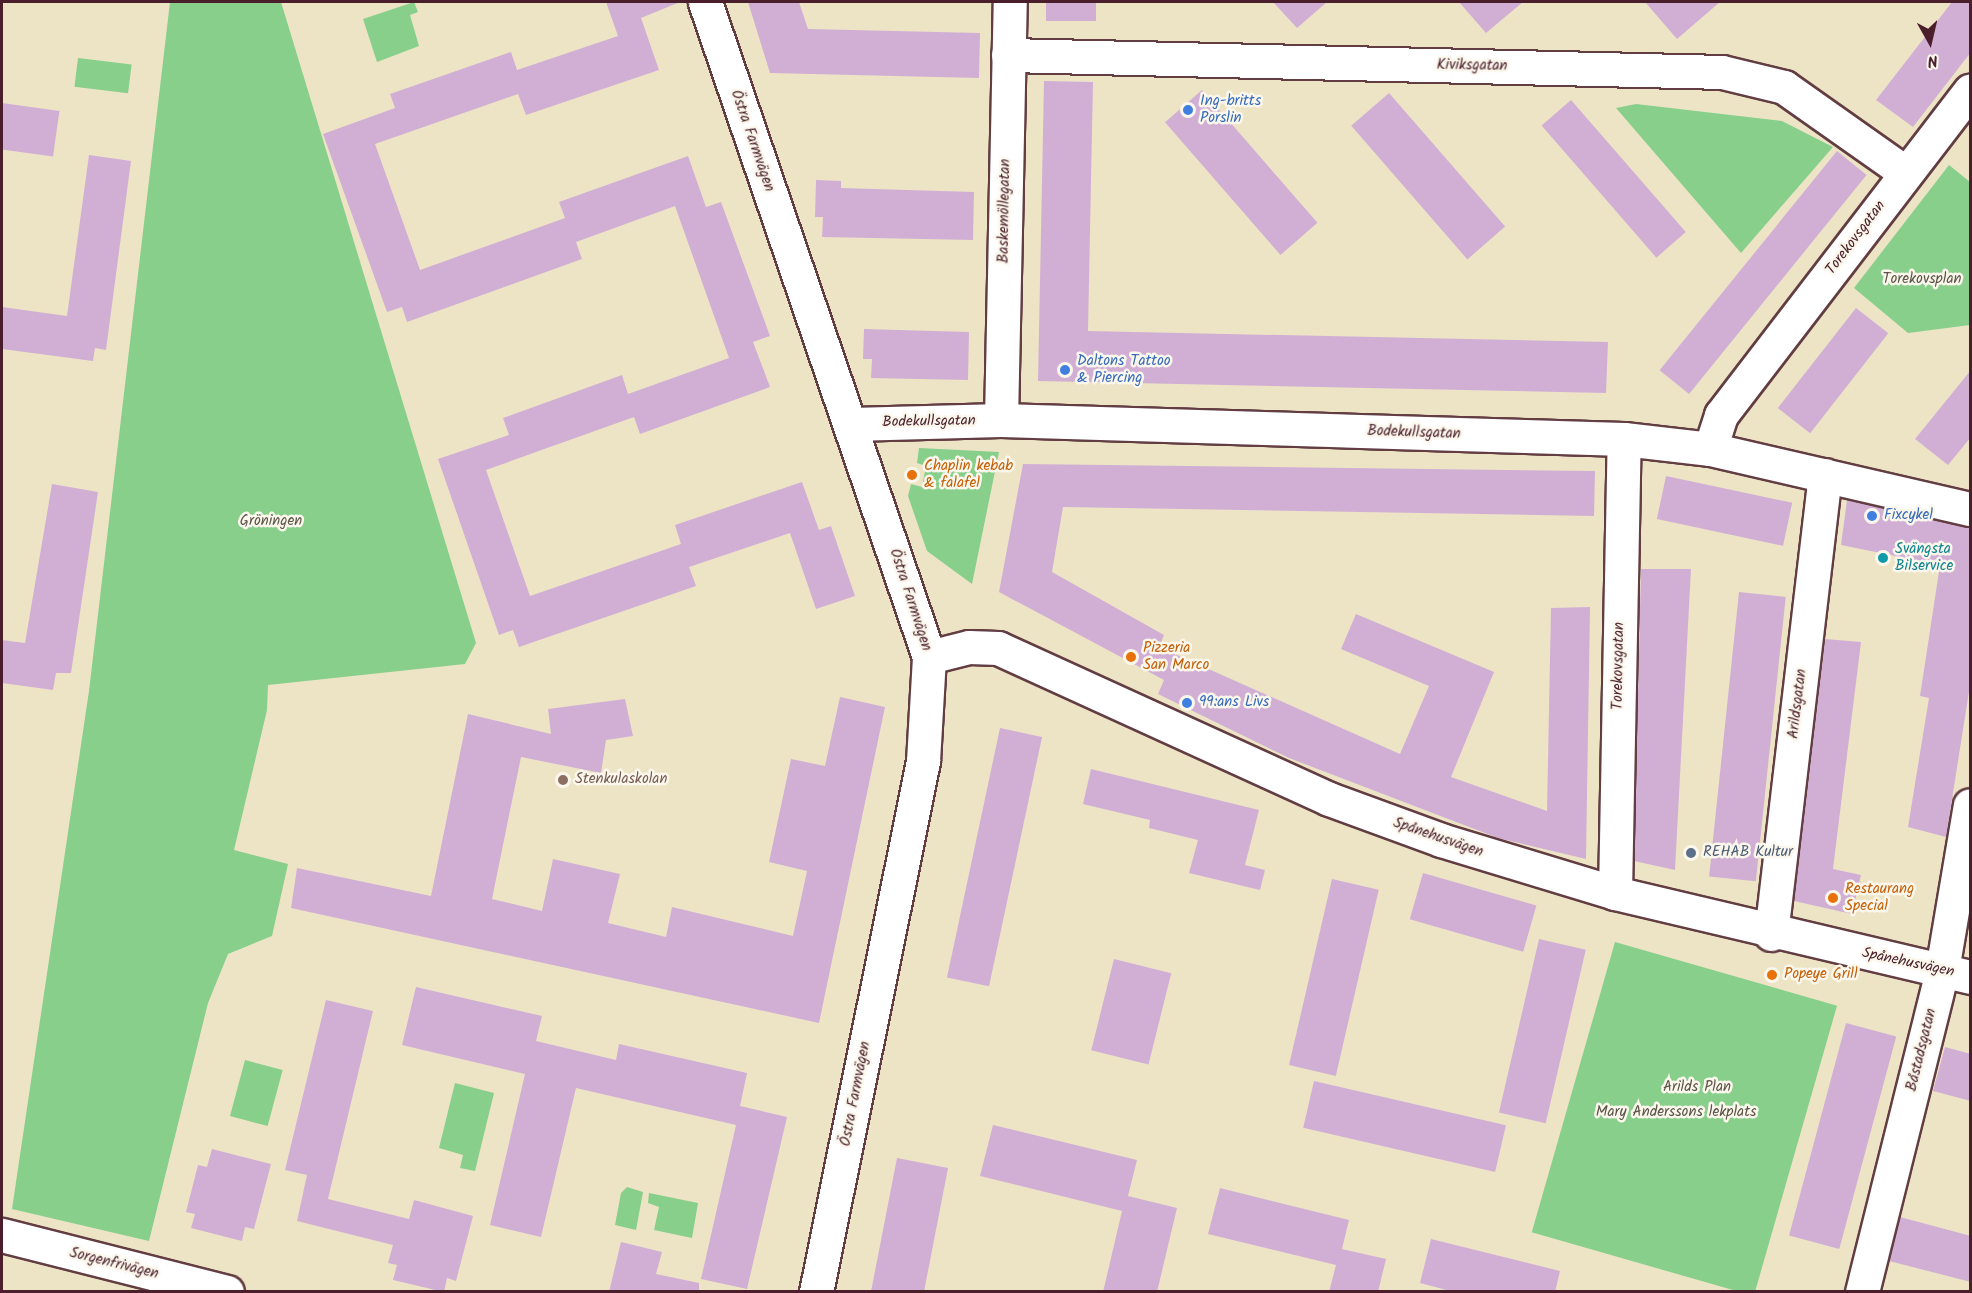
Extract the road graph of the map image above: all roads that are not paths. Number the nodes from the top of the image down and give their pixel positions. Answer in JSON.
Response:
{"nodes":[{"id":1,"x":705,"y":2,"type":"edge"},
{"id":2,"x":1010,"y":2,"type":"edge"},
{"id":3,"x":1008,"y":55,"type":"junction"},
{"id":4,"x":1971,"y":91,"type":"edge"},
{"id":5,"x":1905,"y":174,"type":"junction"},
{"id":6,"x":1001,"y":420,"type":"junction"},
{"id":7,"x":851,"y":424,"type":"junction"},
{"id":8,"x":1624,"y":439,"type":"junction"},
{"id":9,"x":1710,"y":449,"type":"junction"},
{"id":10,"x":1825,"y":475,"type":"junction"},
{"id":11,"x":1971,"y":508,"type":"edge"},
{"id":12,"x":929,"y":657,"type":"junction"},
{"id":13,"x":1971,"y":805,"type":"edge"},
{"id":14,"x":1615,"y":893,"type":"junction"},
{"id":15,"x":1771,"y":933,"type":"junction"},
{"id":16,"x":1956,"y":974,"type":"edge"},
{"id":17,"x":2,"y":1236,"type":"edge"},
{"id":18,"x":227,"y":1292,"type":"edge"},
{"id":19,"x":816,"y":1292,"type":"edge"},
{"id":20,"x":1862,"y":1292,"type":"edge"}],
"edges":[{"from":1,"to":7,"type":"street","name":"Östra Farmvägen"},
{"from":2,"to":3,"type":"street","name":"Baskemöllegatan"},
{"from":3,"to":5,"type":"street","name":"Kiviksgatan"},
{"from":3,"to":6,"type":"street","name":"Baskemöllegatan"},
{"from":4,"to":5,"type":"street","name":"Torekovsgatan"},
{"from":5,"to":9,"type":"street","name":"Torekovsgatan"},
{"from":6,"to":7,"type":"street","name":"Bodekullsgatan"},
{"from":6,"to":8,"type":"street","name":"Bodekullsgatan"},
{"from":7,"to":12,"type":"street","name":"Östra Farmvägen"},
{"from":8,"to":9,"type":"street","name":"Bodekullsgatan"},
{"from":8,"to":14,"type":"street","name":"Torekovsgatan"},
{"from":9,"to":10,"type":"street","name":"Bodekullsgatan"},
{"from":10,"to":11,"type":"street","name":"Bodekullsgatan"},
{"from":10,"to":15,"type":"street","name":"Arildsgatan"},
{"from":12,"to":14,"type":"street","name":"Spånehusvägen"},
{"from":12,"to":19,"type":"street","name":"Östra Farmvägen"},
{"from":13,"to":16,"type":"street","name":"Båstadsgatan"},
{"from":14,"to":15,"type":"street","name":"Spånehusvägen"},
{"from":15,"to":16,"type":"street","name":"Spånehusvägen"},
{"from":16,"to":20,"type":"street","name":"Båstadsgatan"},
{"from":17,"to":18,"type":"street","name":"Sorgenfrivägen"}]}
